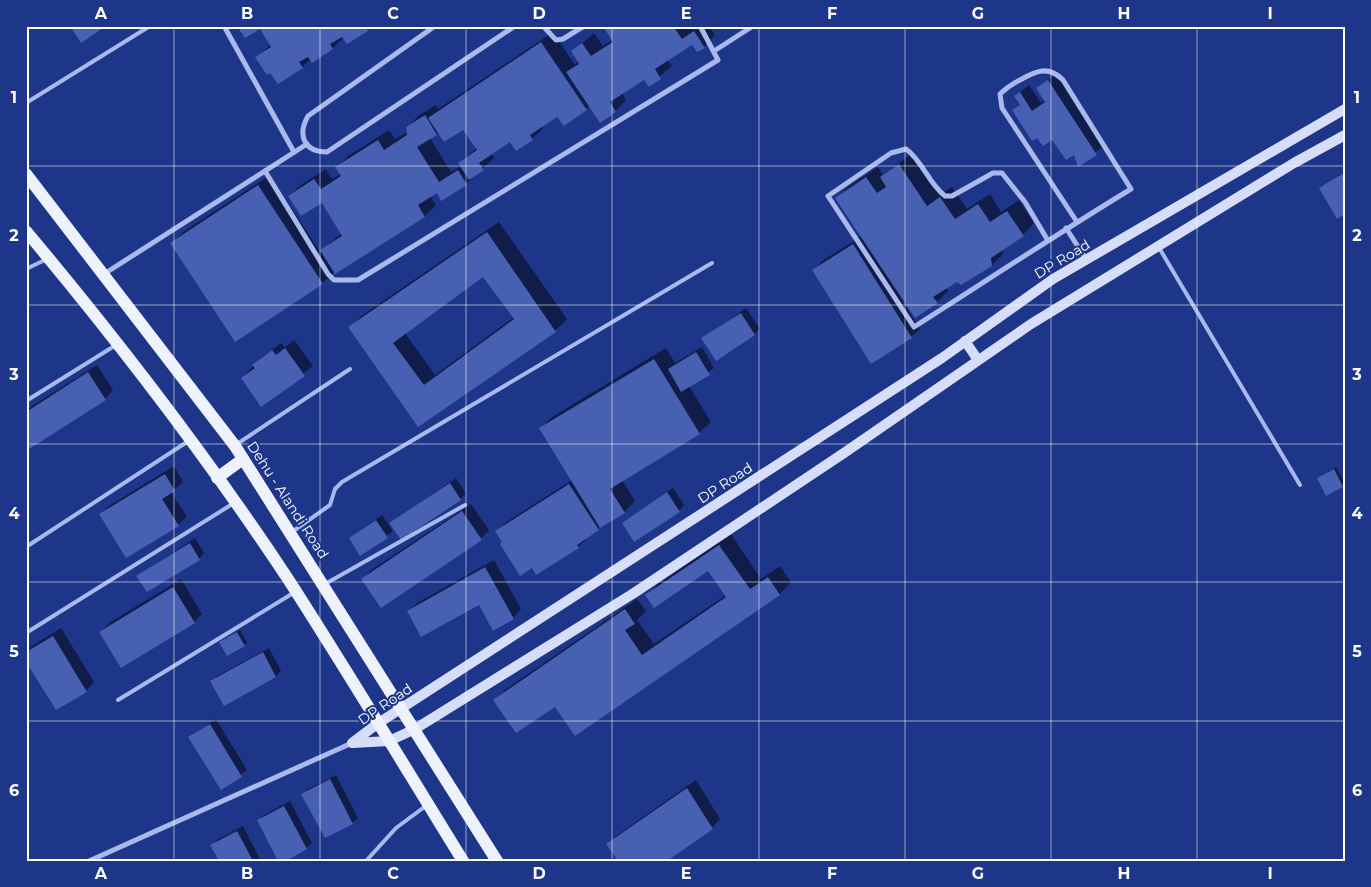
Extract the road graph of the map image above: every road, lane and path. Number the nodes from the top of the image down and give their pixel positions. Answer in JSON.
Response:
{"nodes":[{"id":1,"x":150,"y":26,"type":"edge"},
{"id":2,"x":224,"y":26,"type":"edge"},
{"id":3,"x":435,"y":26,"type":"edge"},
{"id":4,"x":515,"y":26,"type":"edge"},
{"id":5,"x":543,"y":26,"type":"edge"},
{"id":6,"x":584,"y":26,"type":"edge"},
{"id":7,"x":700,"y":26,"type":"edge"},
{"id":8,"x":753,"y":26,"type":"edge"},
{"id":9,"x":714,"y":51,"type":"junction"},
{"id":10,"x":26,"y":103,"type":"edge"},
{"id":11,"x":1345,"y":109,"type":"edge"},
{"id":12,"x":1345,"y":135,"type":"edge"},
{"id":13,"x":307,"y":144,"type":"junction"},
{"id":14,"x":294,"y":152,"type":"junction"},
{"id":15,"x":265,"y":170,"type":"junction"},
{"id":16,"x":26,"y":174,"type":"edge"},
{"id":17,"x":1077,"y":222,"type":"junction"},
{"id":18,"x":1066,"y":228,"type":"junction"},
{"id":19,"x":26,"y":230,"type":"edge"},
{"id":20,"x":1048,"y":239,"type":"junction"},
{"id":21,"x":1158,"y":246,"type":"junction"},
{"id":22,"x":49,"y":258,"type":"junction"},
{"id":23,"x":1086,"y":260,"type":"junction"},
{"id":24,"x":712,"y":263,"type":"dead end"},
{"id":25,"x":26,"y":269,"type":"edge"},
{"id":26,"x":104,"y":274,"type":"junction"},
{"id":27,"x":965,"y":341,"type":"junction"},
{"id":28,"x":119,"y":343,"type":"junction"},
{"id":29,"x":978,"y":360,"type":"junction"},
{"id":30,"x":350,"y":369,"type":"dead end"},
{"id":31,"x":26,"y":400,"type":"edge"},
{"id":32,"x":190,"y":440,"type":"junction"},
{"id":33,"x":235,"y":446,"type":"junction"},
{"id":34,"x":243,"y":459,"type":"junction"},
{"id":35,"x":218,"y":478,"type":"junction"},
{"id":36,"x":1300,"y":485,"type":"dead end"},
{"id":37,"x":235,"y":503,"type":"junction"},
{"id":38,"x":465,"y":505,"type":"dead end"},
{"id":39,"x":291,"y":533,"type":"junction"},
{"id":40,"x":26,"y":547,"type":"edge"},
{"id":41,"x":324,"y":585,"type":"junction"},
{"id":42,"x":296,"y":592,"type":"junction"},
{"id":43,"x":26,"y":634,"type":"edge"},
{"id":44,"x":118,"y":700,"type":"dead end"},
{"id":45,"x":402,"y":709,"type":"junction"},
{"id":46,"x":378,"y":724,"type":"junction"},
{"id":47,"x":415,"y":729,"type":"junction"},
{"id":48,"x":389,"y":741,"type":"junction"},
{"id":49,"x":352,"y":744,"type":"junction"},
{"id":50,"x":428,"y":804,"type":"junction"},
{"id":51,"x":89,"y":861,"type":"edge"},
{"id":52,"x":366,"y":861,"type":"edge"},
{"id":53,"x":463,"y":861,"type":"edge"},
{"id":54,"x":497,"y":861,"type":"edge"}],
"edges":[{"from":1,"to":10,"type":"lane"},
{"from":2,"to":14,"type":"street"},
{"from":3,"to":13,"type":"street"},
{"from":4,"to":13,"type":"street"},
{"from":5,"to":6,"type":"street"},
{"from":7,"to":9,"type":"street"},
{"from":8,"to":9,"type":"street"},
{"from":9,"to":15,"type":"street"},
{"from":11,"to":23,"type":"street","name":"DP Road"},
{"from":12,"to":21,"type":"street","name":"DP Road"},
{"from":13,"to":14,"type":"street"},
{"from":14,"to":15,"type":"street"},
{"from":15,"to":26,"type":"street"},
{"from":16,"to":26,"type":"main road","name":"Dehu - Alandi Road"},
{"from":17,"to":17,"type":"street"},
{"from":17,"to":18,"type":"street"},
{"from":18,"to":20,"type":"street"},
{"from":18,"to":23,"type":"street"},
{"from":19,"to":22,"type":"main road"},
{"from":20,"to":20,"type":"street"},
{"from":21,"to":29,"type":"street","name":"DP Road"},
{"from":21,"to":36,"type":"lane"},
{"from":22,"to":25,"type":"lane"},
{"from":22,"to":28,"type":"main road"},
{"from":23,"to":27,"type":"street","name":"DP Road"},
{"from":24,"to":39,"type":"lane"},
{"from":26,"to":33,"type":"main road","name":"Dehu - Alandi Road"},
{"from":27,"to":29,"type":"street"},
{"from":27,"to":45,"type":"street","name":"DP Road"},
{"from":28,"to":31,"type":"lane"},
{"from":28,"to":32,"type":"main road"},
{"from":29,"to":47,"type":"street","name":"DP Road"},
{"from":30,"to":33,"type":"lane"},
{"from":32,"to":35,"type":"main road"},
{"from":32,"to":40,"type":"lane"},
{"from":33,"to":34,"type":"main road","name":"Dehu - Alandi Road"},
{"from":34,"to":35,"type":"main road"},
{"from":34,"to":39,"type":"main road","name":"Dehu - Alandi Road"},
{"from":35,"to":37,"type":"main road"},
{"from":37,"to":42,"type":"main road"},
{"from":37,"to":43,"type":"lane"},
{"from":38,"to":41,"type":"lane"},
{"from":39,"to":41,"type":"main road","name":"Dehu - Alandi Road"},
{"from":41,"to":45,"type":"main road","name":"Dehu - Alandi Road"},
{"from":42,"to":44,"type":"lane"},
{"from":42,"to":46,"type":"main road"},
{"from":45,"to":46,"type":"street","name":"DP Road"},
{"from":45,"to":47,"type":"main road","name":"Dehu - Alandi Road"},
{"from":46,"to":48,"type":"main road"},
{"from":46,"to":49,"type":"street","name":"DP Road"},
{"from":47,"to":48,"type":"street","name":"DP Road"},
{"from":47,"to":54,"type":"main road","name":"Dehu - Alandi Road"},
{"from":48,"to":49,"type":"street","name":"DP Road"},
{"from":48,"to":50,"type":"main road"},
{"from":49,"to":51,"type":"street"},
{"from":50,"to":52,"type":"lane"},
{"from":50,"to":53,"type":"main road"}]}
